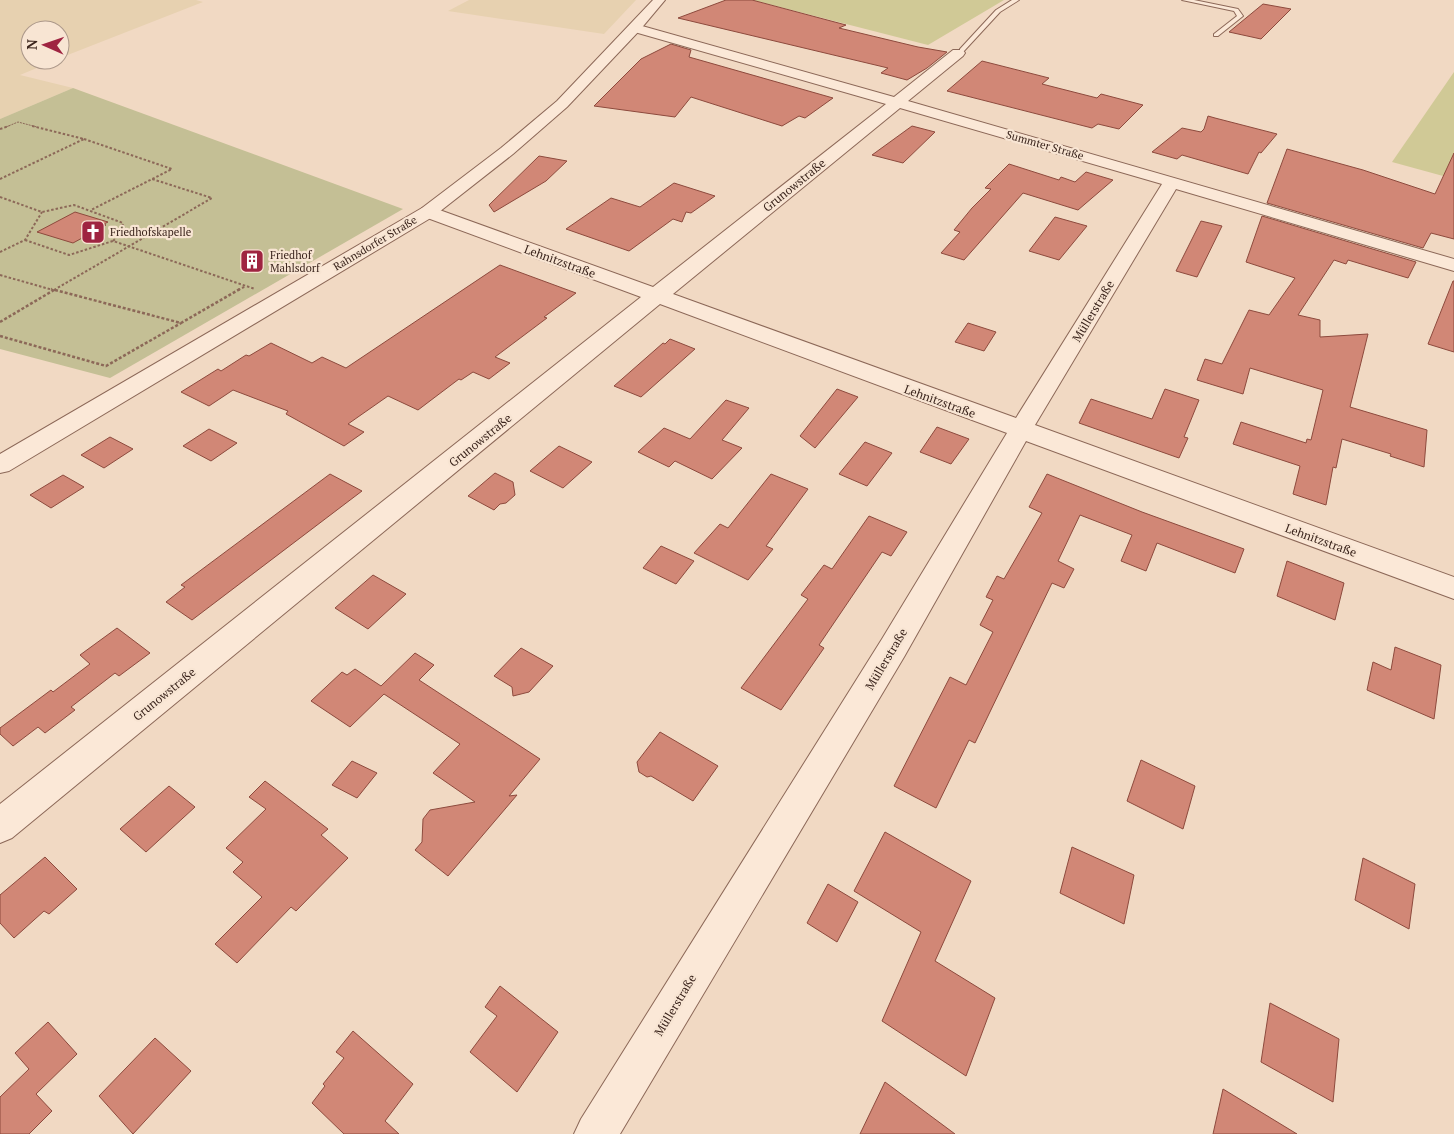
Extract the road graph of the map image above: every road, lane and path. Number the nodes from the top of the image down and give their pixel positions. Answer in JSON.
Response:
{"nodes":[{"id":1,"x":659,"y":0,"type":"edge"},
{"id":2,"x":1016,"y":0,"type":"edge"},
{"id":3,"x":1185,"y":0,"type":"edge"},
{"id":4,"x":635,"y":28,"type":"junction"},
{"id":5,"x":1216,"y":35,"type":"dead end"},
{"id":6,"x":960,"y":51,"type":"joint"},
{"id":7,"x":898,"y":102,"type":"junction"},
{"id":8,"x":0,"y":130,"type":"edge"},
{"id":9,"x":84,"y":139,"type":"junction"},
{"id":10,"x":0,"y":179,"type":"edge"},
{"id":11,"x":152,"y":179,"type":"junction"},
{"id":12,"x":1172,"y":182,"type":"junction"},
{"id":13,"x":0,"y":197,"type":"edge"},
{"id":14,"x":91,"y":210,"type":"junction"},
{"id":15,"x":42,"y":212,"type":"junction"},
{"id":16,"x":428,"y":212,"type":"junction"},
{"id":17,"x":25,"y":240,"type":"junction"},
{"id":18,"x":113,"y":241,"type":"junction"},
{"id":19,"x":128,"y":246,"type":"junction"},
{"id":20,"x":0,"y":252,"type":"edge"},
{"id":21,"x":1454,"y":265,"type":"edge"},
{"id":22,"x":0,"y":275,"type":"edge"},
{"id":23,"x":246,"y":286,"type":"junction"},
{"id":24,"x":54,"y":290,"type":"junction"},
{"id":25,"x":260,"y":291,"type":"dead end"},
{"id":26,"x":657,"y":296,"type":"junction"},
{"id":27,"x":0,"y":322,"type":"edge"},
{"id":28,"x":181,"y":323,"type":"junction"},
{"id":29,"x":0,"y":336,"type":"edge"},
{"id":30,"x":1020,"y":431,"type":"junction"},
{"id":31,"x":0,"y":464,"type":"edge"},
{"id":32,"x":1454,"y":588,"type":"edge"},
{"id":33,"x":0,"y":826,"type":"edge"},
{"id":34,"x":596,"y":1134,"type":"edge"}],
"edges":[{"from":1,"to":4,"type":"street","name":"Rahnsdorfer Straße"},
{"from":2,"to":6,"type":"lane"},
{"from":3,"to":5,"type":"lane"},
{"from":4,"to":7,"type":"street","name":"Summter Straße"},
{"from":4,"to":16,"type":"street","name":"Rahnsdorfer Straße"},
{"from":6,"to":7,"type":"street","name":"Grunowstraße"},
{"from":7,"to":12,"type":"street","name":"Summter Straße"},
{"from":7,"to":26,"type":"street","name":"Grunowstraße"},
{"from":8,"to":9,"type":"path"},
{"from":9,"to":10,"type":"path"},
{"from":9,"to":11,"type":"path"},
{"from":11,"to":14,"type":"path"},
{"from":11,"to":19,"type":"path"},
{"from":12,"to":21,"type":"street","name":"Summter Straße"},
{"from":12,"to":30,"type":"street","name":"Müllerstraße"},
{"from":13,"to":15,"type":"path"},
{"from":14,"to":15,"type":"path"},
{"from":14,"to":18,"type":"path"},
{"from":15,"to":17,"type":"path"},
{"from":16,"to":26,"type":"street","name":"Lehnitzstraße"},
{"from":16,"to":31,"type":"street","name":"Rahnsdorfer Straße"},
{"from":17,"to":18,"type":"path"},
{"from":17,"to":20,"type":"path"},
{"from":18,"to":19,"type":"path"},
{"from":19,"to":23,"type":"path"},
{"from":19,"to":24,"type":"path"},
{"from":22,"to":24,"type":"path"},
{"from":23,"to":25,"type":"path"},
{"from":23,"to":28,"type":"path"},
{"from":24,"to":27,"type":"path"},
{"from":24,"to":28,"type":"path"},
{"from":26,"to":30,"type":"street","name":"Lehnitzstraße"},
{"from":26,"to":33,"type":"street","name":"Grunowstraße"},
{"from":28,"to":29,"type":"path"},
{"from":30,"to":32,"type":"street","name":"Lehnitzstraße"},
{"from":30,"to":34,"type":"street","name":"Müllerstraße"}]}
